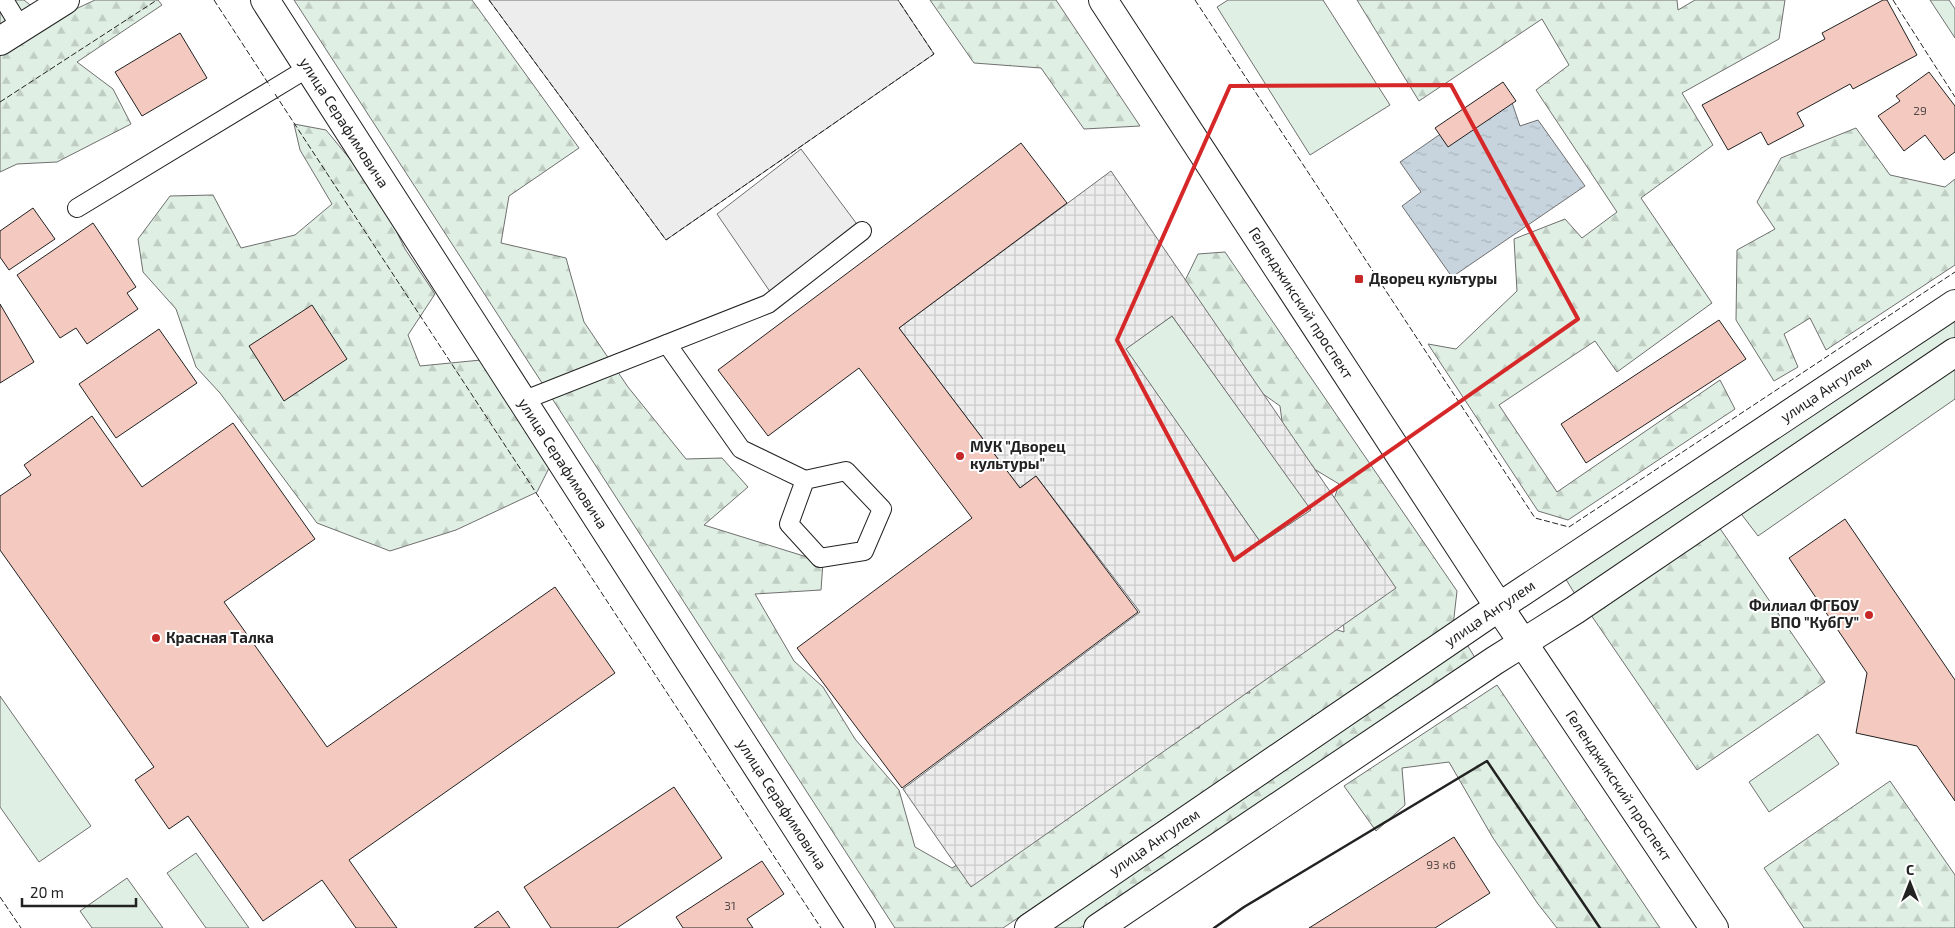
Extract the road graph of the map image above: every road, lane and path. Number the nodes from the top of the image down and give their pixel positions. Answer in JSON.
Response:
{"nodes":[{"id":1,"x":4,"y":0,"type":"edge"},
{"id":2,"x":65,"y":0,"type":"edge"},
{"id":3,"x":265,"y":0,"type":"edge"},
{"id":4,"x":1103,"y":0,"type":"edge"},
{"id":5,"x":10,"y":34,"type":"edge"},
{"id":6,"x":308,"y":68,"type":"junction"},
{"id":7,"x":77,"y":208,"type":"dead end"},
{"id":8,"x":862,"y":232,"type":"dead end"},
{"id":9,"x":1955,"y":304,"type":"edge"},
{"id":10,"x":667,"y":344,"type":"junction"},
{"id":11,"x":1955,"y":352,"type":"edge"},
{"id":12,"x":522,"y":401,"type":"junction"},
{"id":13,"x":805,"y":480,"type":"junction"},
{"id":14,"x":1499,"y":607,"type":"junction"},
{"id":15,"x":1524,"y":642,"type":"junction"},
{"id":16,"x":861,"y":928,"type":"edge"},
{"id":17,"x":1028,"y":928,"type":"edge"},
{"id":18,"x":1098,"y":928,"type":"edge"},
{"id":19,"x":1714,"y":928,"type":"edge"}],
"edges":[{"from":1,"to":5,"type":"lane"},
{"from":2,"to":5,"type":"street"},
{"from":3,"to":6,"type":"street","name":"улица Серафимовича"},
{"from":4,"to":14,"type":"street","name":"Геленджикский проспект"},
{"from":6,"to":7,"type":"lane"},
{"from":6,"to":12,"type":"street","name":"улица Серафимовича"},
{"from":8,"to":10,"type":"lane"},
{"from":9,"to":14,"type":"street","name":"улица Ангулем"},
{"from":10,"to":12,"type":"lane"},
{"from":10,"to":13,"type":"lane"},
{"from":11,"to":15,"type":"street"},
{"from":12,"to":16,"type":"street","name":"улица Серафимовича"},
{"from":13,"to":13,"type":"lane"},
{"from":14,"to":15,"type":"street","name":"Геленджикский проспект"},
{"from":14,"to":17,"type":"street","name":"улица Ангулем"},
{"from":15,"to":18,"type":"street"},
{"from":15,"to":19,"type":"street","name":"Геленджикский проспект"}]}
